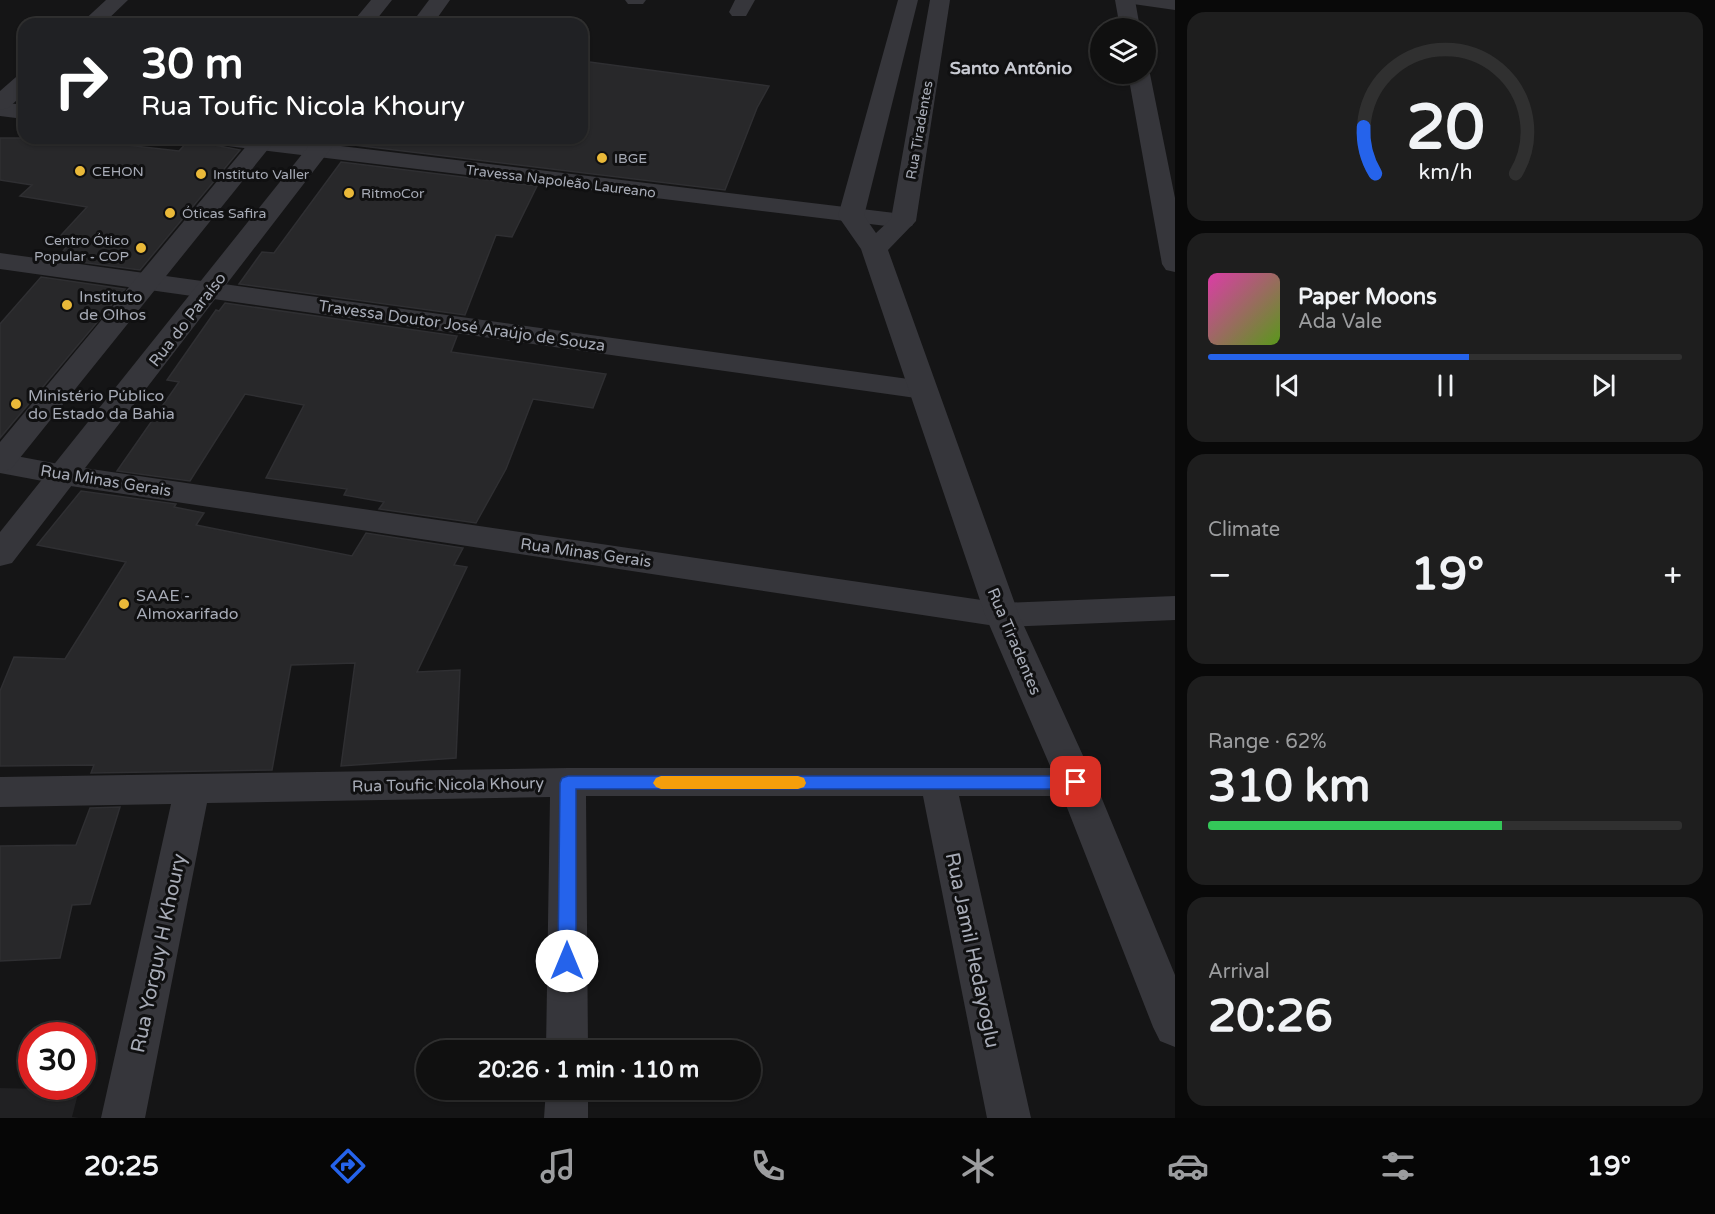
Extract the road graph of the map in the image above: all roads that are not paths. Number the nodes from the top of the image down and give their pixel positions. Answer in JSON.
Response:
{"nodes":[{"id":1,"x":118,"y":0,"type":"edge"},
{"id":2,"x":382,"y":0,"type":"edge"},
{"id":3,"x":440,"y":0,"type":"edge"},
{"id":4,"x":908,"y":0,"type":"edge"},
{"id":5,"x":940,"y":0,"type":"edge"},
{"id":6,"x":1125,"y":0,"type":"edge"},
{"id":7,"x":1140,"y":0,"type":"edge"},
{"id":8,"x":1175,"y":4,"type":"edge"},
{"id":9,"x":98,"y":18,"type":"edge"},
{"id":10,"x":371,"y":18,"type":"edge"},
{"id":11,"x":427,"y":18,"type":"edge"},
{"id":12,"x":1128,"y":18,"type":"edge"},
{"id":13,"x":1141,"y":84,"type":"edge"},
{"id":14,"x":18,"y":87,"type":"edge"},
{"id":15,"x":0,"y":103,"type":"edge"},
{"id":16,"x":0,"y":109,"type":"edge"},
{"id":17,"x":18,"y":111,"type":"edge"},
{"id":18,"x":259,"y":144,"type":"edge"},
{"id":19,"x":307,"y":144,"type":"edge"},
{"id":20,"x":322,"y":145,"type":"edge"},
{"id":21,"x":1169,"y":197,"type":"edge"},
{"id":22,"x":852,"y":216,"type":"junction"},
{"id":23,"x":903,"y":221,"type":"junction"},
{"id":24,"x":874,"y":249,"type":"junction"},
{"id":25,"x":0,"y":261,"type":"edge"},
{"id":26,"x":1175,"y":264,"type":"edge"},
{"id":27,"x":146,"y":280,"type":"junction"},
{"id":28,"x":210,"y":290,"type":"junction"},
{"id":29,"x":923,"y":390,"type":"junction"},
{"id":30,"x":0,"y":462,"type":"edge"},
{"id":31,"x":64,"y":474,"type":"junction"},
{"id":32,"x":0,"y":555,"type":"edge"},
{"id":33,"x":1175,"y":608,"type":"edge"},
{"id":34,"x":1002,"y":615,"type":"junction"},
{"id":35,"x":1076,"y":782,"type":"junction"},
{"id":36,"x":568,"y":783,"type":"junction"},
{"id":37,"x":938,"y":783,"type":"junction"},
{"id":38,"x":192,"y":789,"type":"junction"},
{"id":39,"x":0,"y":792,"type":"edge"},
{"id":40,"x":1175,"y":1027,"type":"edge"},
{"id":41,"x":567,"y":1040,"type":"edge"},
{"id":42,"x":567,"y":1100,"type":"edge"},
{"id":43,"x":123,"y":1118,"type":"edge"},
{"id":44,"x":566,"y":1118,"type":"edge"},
{"id":45,"x":1009,"y":1118,"type":"edge"}],
"edges":[{"from":1,"to":9,"type":"street"},
{"from":2,"to":10,"type":"street"},
{"from":3,"to":11,"type":"street"},
{"from":4,"to":22,"type":"street"},
{"from":5,"to":23,"type":"street","name":"Rua Tiradentes"},
{"from":6,"to":12,"type":"street"},
{"from":7,"to":8,"type":"street"},
{"from":13,"to":21,"type":"street"},
{"from":14,"to":15,"type":"street"},
{"from":16,"to":17,"type":"street"},
{"from":18,"to":27,"type":"street"},
{"from":19,"to":20,"type":"street","name":"Travessa Napoleão Laureano"},
{"from":20,"to":22,"type":"street","name":"Travessa Napoleão Laureano"},
{"from":20,"to":28,"type":"street","name":"Rua do Paraíso"},
{"from":21,"to":26,"type":"street"},
{"from":22,"to":23,"type":"street","name":"Travessa Napoleão Laureano"},
{"from":22,"to":24,"type":"street","name":"Rua Tiradentes"},
{"from":23,"to":24,"type":"street"},
{"from":24,"to":29,"type":"street","name":"Rua Tiradentes"},
{"from":25,"to":27,"type":"street","name":"Travessa Doutor José Araújo de Souza"},
{"from":27,"to":28,"type":"street","name":"Travessa Doutor José Araújo de Souza"},
{"from":27,"to":30,"type":"street"},
{"from":28,"to":29,"type":"street","name":"Travessa Doutor José Araújo de Souza"},
{"from":28,"to":31,"type":"street","name":"Rua do Paraíso"},
{"from":29,"to":34,"type":"street","name":"Rua Tiradentes"},
{"from":30,"to":31,"type":"street","name":"Rua Minas Gerais"},
{"from":31,"to":32,"type":"street","name":"Rua do Paraíso"},
{"from":31,"to":34,"type":"street","name":"Rua Minas Gerais"},
{"from":33,"to":34,"type":"street","name":"Rua Minas Gerais"},
{"from":34,"to":35,"type":"street","name":"Rua Tiradentes"},
{"from":35,"to":37,"type":"street","name":"Rua Toufic Nicola Khoury"},
{"from":35,"to":40,"type":"street","name":"Rua Tiradentes"},
{"from":36,"to":37,"type":"street","name":"Rua Toufic Nicola Khoury"},
{"from":36,"to":38,"type":"street","name":"Rua Toufic Nicola Khoury"},
{"from":36,"to":41,"type":"street"},
{"from":37,"to":45,"type":"street","name":"Rua Jamil Hedayoglu"},
{"from":38,"to":39,"type":"street","name":"Rua Toufic Nicola Khoury"},
{"from":38,"to":43,"type":"street","name":"Rua Yorguy H Khoury"},
{"from":42,"to":44,"type":"street"}]}
